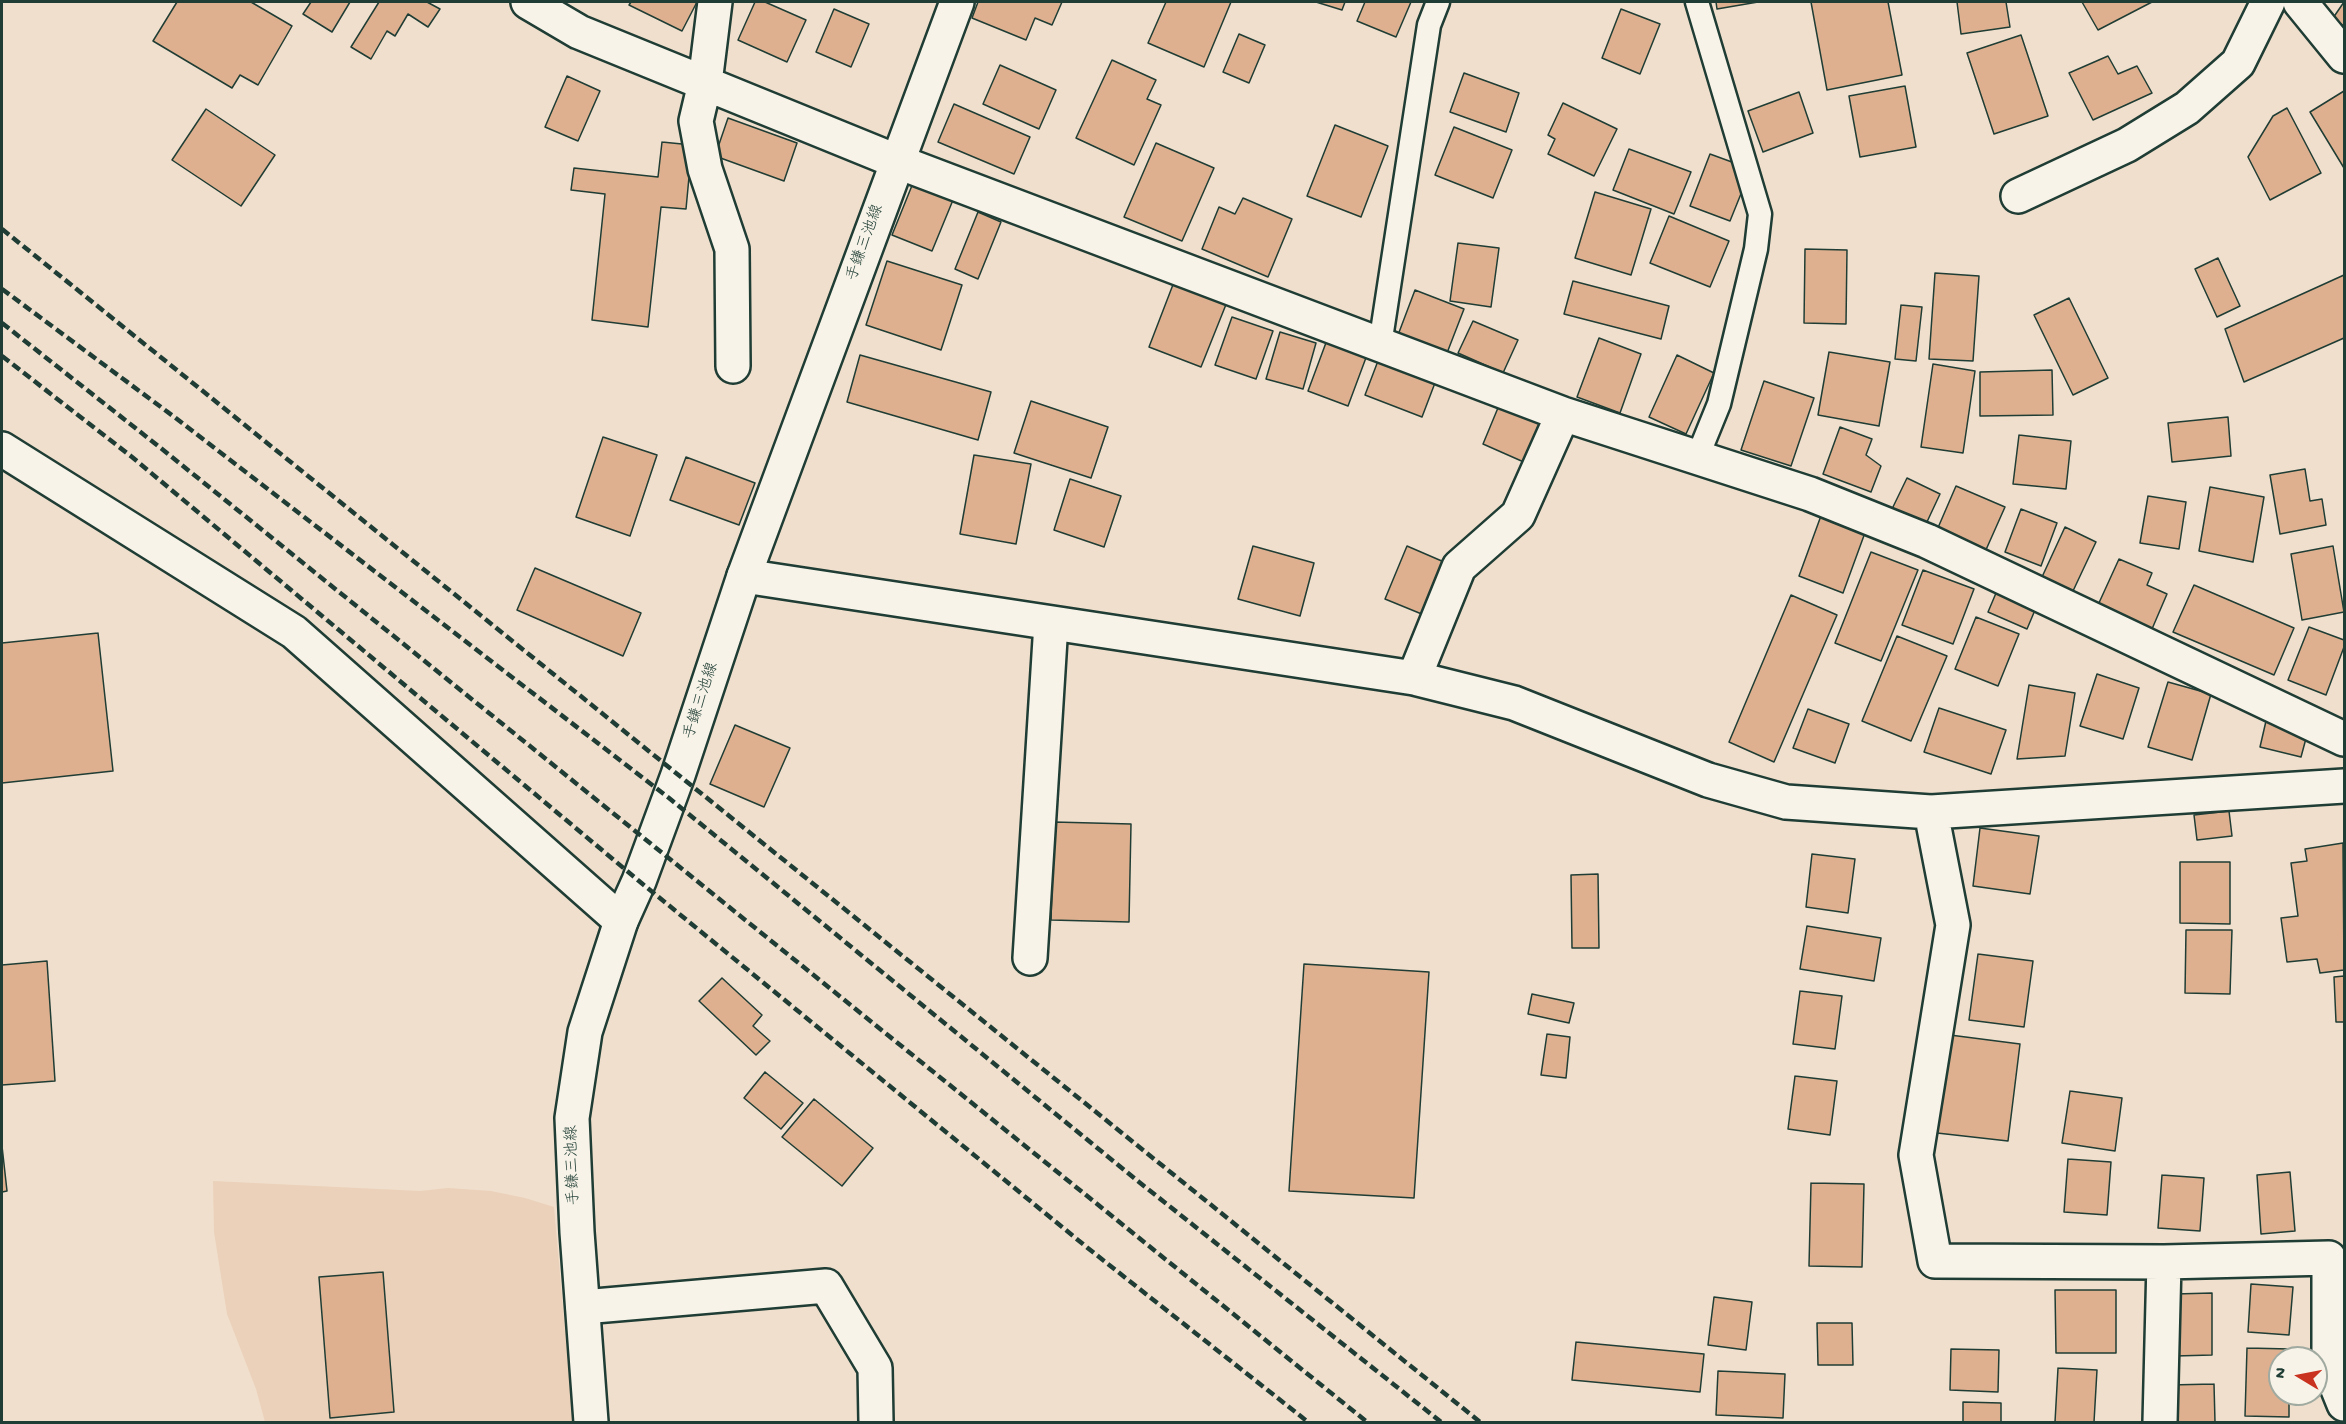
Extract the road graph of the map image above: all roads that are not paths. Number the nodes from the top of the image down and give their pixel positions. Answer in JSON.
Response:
{"nodes":[{"id":1,"x":528,"y":2,"type":"edge"},
{"id":2,"x":716,"y":2,"type":"edge"},
{"id":3,"x":957,"y":2,"type":"edge"},
{"id":4,"x":1438,"y":2,"type":"edge"},
{"id":5,"x":1697,"y":2,"type":"edge"},
{"id":6,"x":2268,"y":2,"type":"edge"},
{"id":7,"x":2300,"y":2,"type":"edge"},
{"id":8,"x":2344,"y":56,"type":"edge"},
{"id":9,"x":705,"y":83,"type":"junction"},
{"id":10,"x":896,"y":161,"type":"junction"},
{"id":11,"x":2018,"y":196,"type":"dead end"},
{"id":12,"x":1380,"y":345,"type":"junction"},
{"id":13,"x":733,"y":366,"type":"dead end"},
{"id":14,"x":1563,"y":414,"type":"junction"},
{"id":15,"x":2,"y":449,"type":"edge"},
{"id":16,"x":1697,"y":458,"type":"junction"},
{"id":17,"x":744,"y":576,"type":"junction"},
{"id":18,"x":1051,"y":623,"type":"junction"},
{"id":19,"x":1414,"y":678,"type":"junction"},
{"id":20,"x":2344,"y":739,"type":"edge"},
{"id":21,"x":2344,"y":786,"type":"edge"},
{"id":22,"x":1931,"y":812,"type":"junction"},
{"id":23,"x":621,"y":921,"type":"junction"},
{"id":24,"x":1030,"y":958,"type":"dead end"},
{"id":25,"x":2164,"y":1262,"type":"junction"},
{"id":26,"x":2337,"y":1276,"type":"edge"},
{"id":27,"x":583,"y":1307,"type":"junction"},
{"id":28,"x":2344,"y":1404,"type":"edge"},
{"id":29,"x":591,"y":1422,"type":"edge"},
{"id":30,"x":876,"y":1422,"type":"edge"},
{"id":31,"x":2160,"y":1422,"type":"edge"}],
"edges":[{"from":1,"to":9,"type":"street"},
{"from":2,"to":9,"type":"street"},
{"from":3,"to":10,"type":"street","name":"手鎌三池線"},
{"from":4,"to":12,"type":"lane"},
{"from":5,"to":16,"type":"lane"},
{"from":6,"to":11,"type":"street"},
{"from":7,"to":8,"type":"street"},
{"from":9,"to":10,"type":"street"},
{"from":9,"to":13,"type":"street"},
{"from":10,"to":12,"type":"street"},
{"from":10,"to":17,"type":"street","name":"手鎌三池線"},
{"from":12,"to":14,"type":"street"},
{"from":14,"to":16,"type":"street"},
{"from":14,"to":19,"type":"street"},
{"from":15,"to":23,"type":"street"},
{"from":16,"to":20,"type":"street"},
{"from":17,"to":18,"type":"street"},
{"from":17,"to":23,"type":"street","name":"手鎌三池線"},
{"from":18,"to":19,"type":"street"},
{"from":18,"to":24,"type":"street"},
{"from":19,"to":22,"type":"street"},
{"from":21,"to":22,"type":"street"},
{"from":22,"to":25,"type":"street"},
{"from":23,"to":27,"type":"street","name":"手鎌三池線"},
{"from":25,"to":26,"type":"street"},
{"from":25,"to":31,"type":"street"},
{"from":26,"to":28,"type":"street"},
{"from":27,"to":29,"type":"street","name":"手鎌三池線"},
{"from":27,"to":30,"type":"street"}]}
